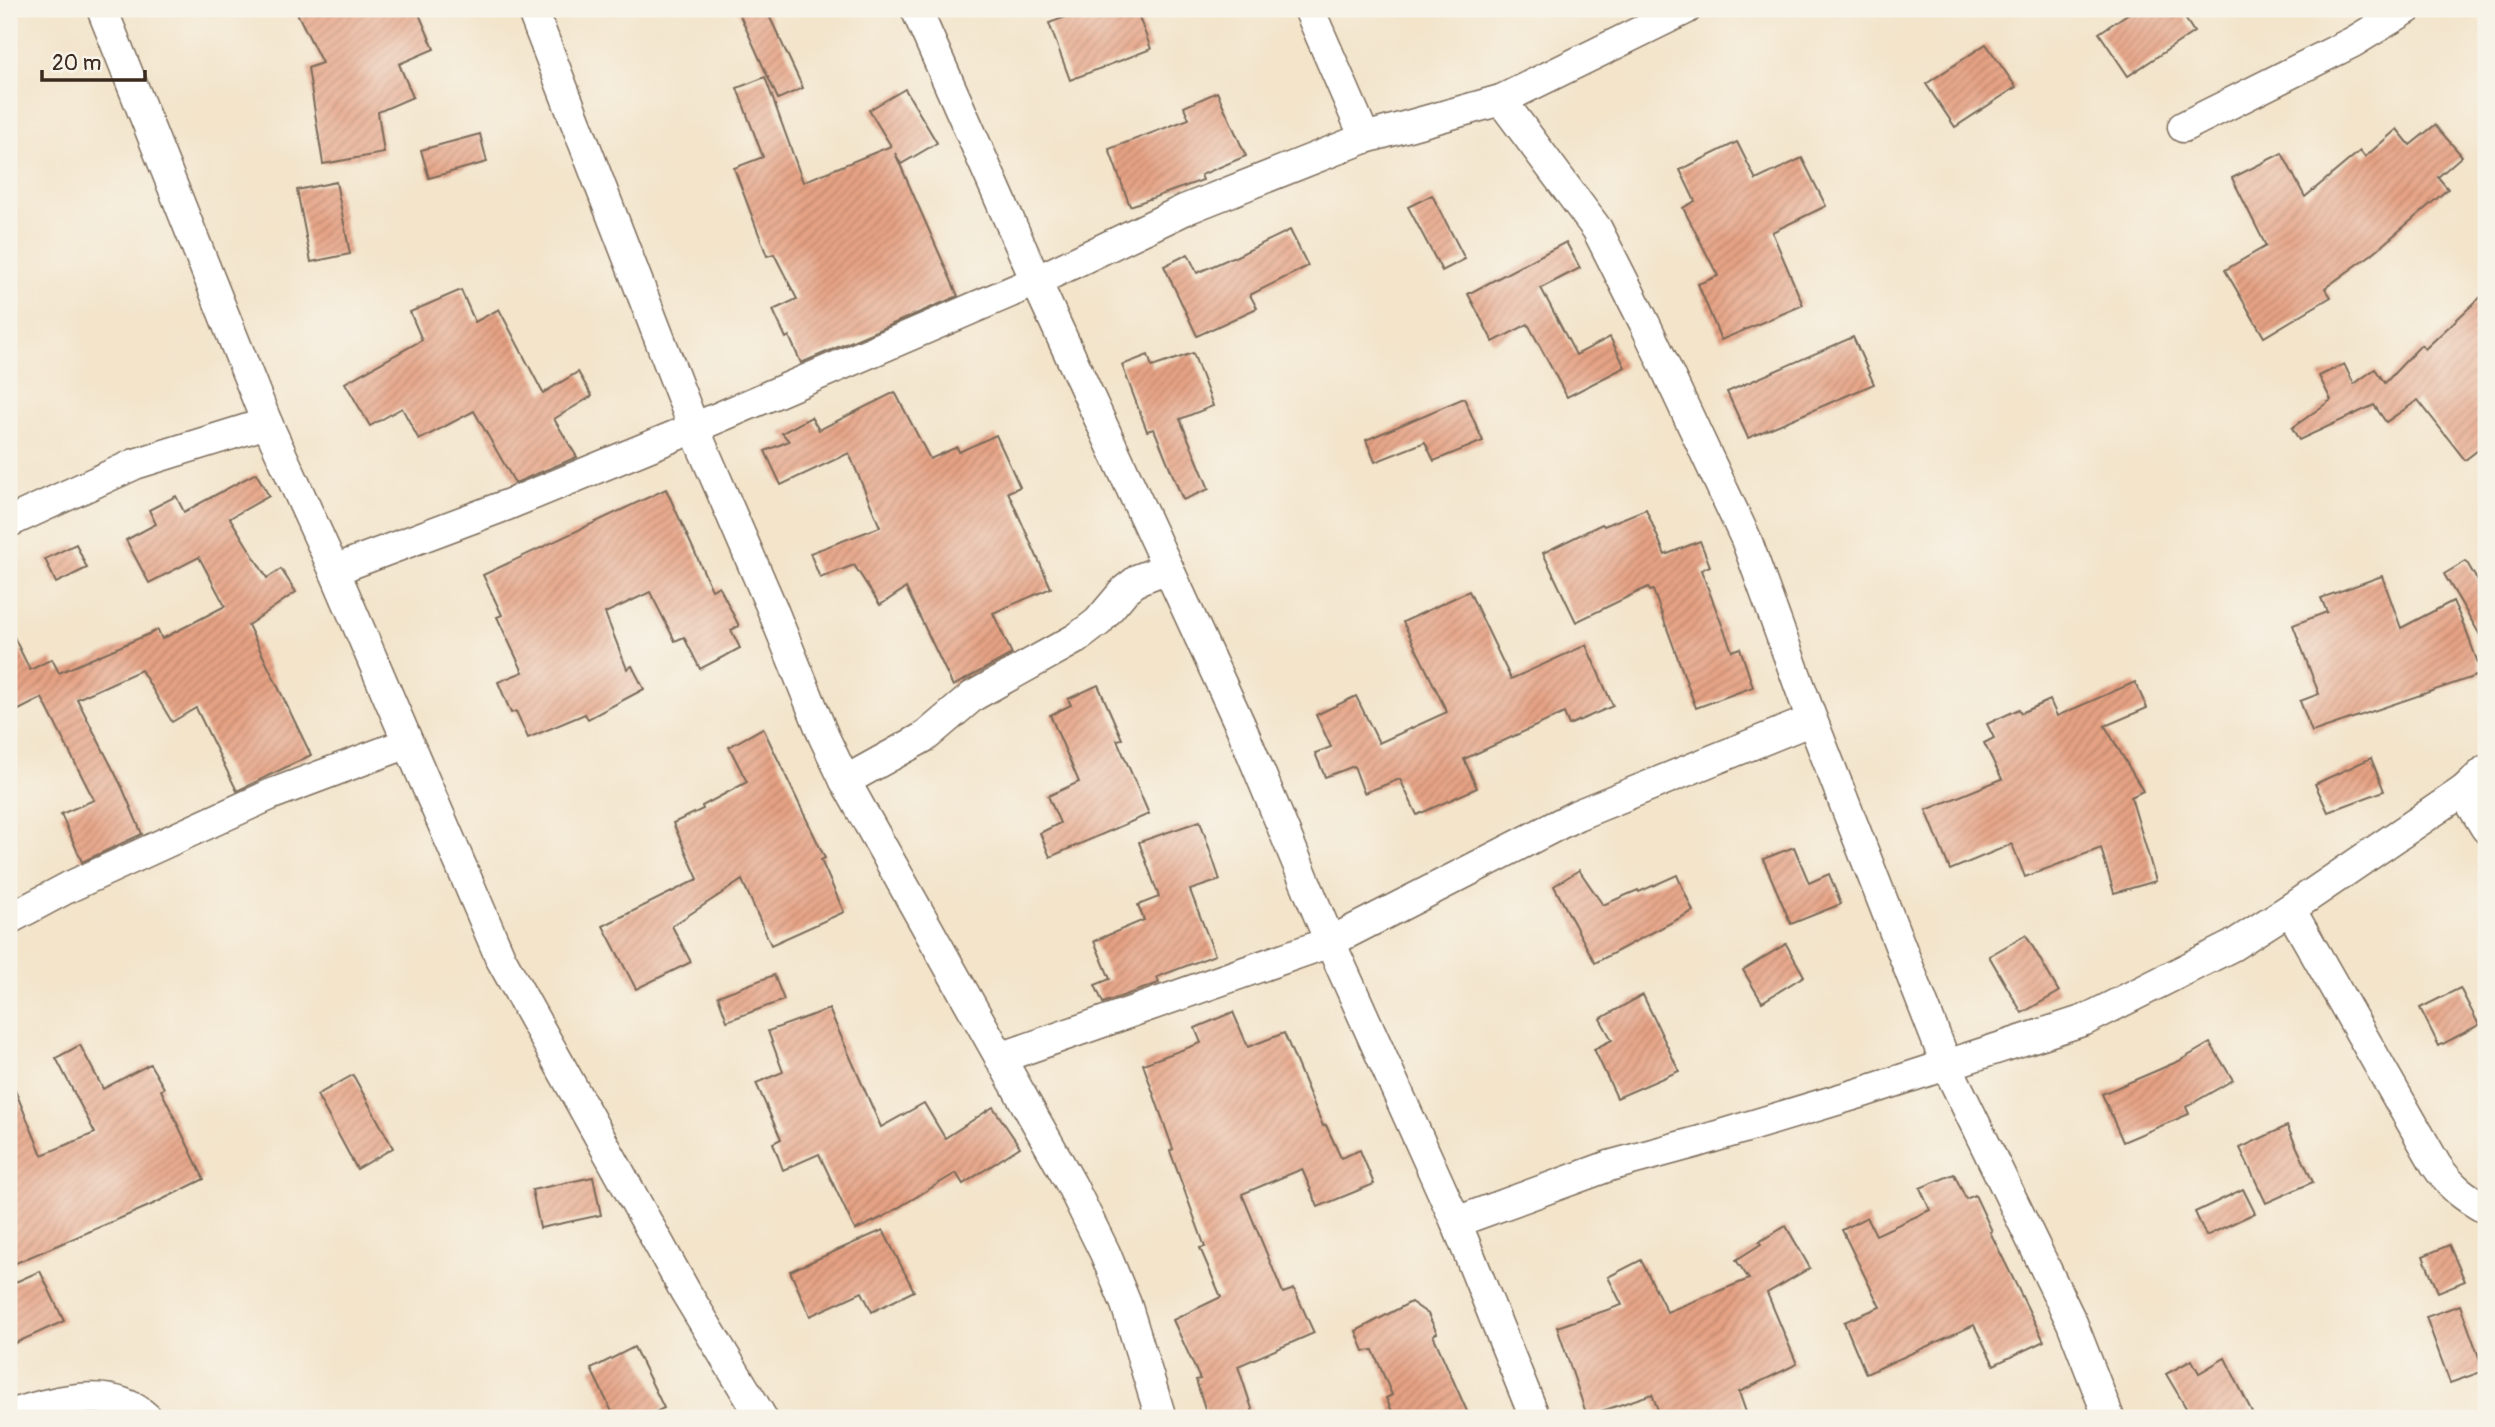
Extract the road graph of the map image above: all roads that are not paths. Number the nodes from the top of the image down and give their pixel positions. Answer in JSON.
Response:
{"nodes":[{"id":1,"x":102,"y":9,"type":"edge"},
{"id":2,"x":532,"y":9,"type":"edge"},
{"id":3,"x":916,"y":9,"type":"edge"},
{"id":4,"x":1309,"y":9,"type":"edge"},
{"id":5,"x":1686,"y":9,"type":"edge"},
{"id":6,"x":2407,"y":9,"type":"edge"},
{"id":7,"x":1501,"y":100,"type":"junction"},
{"id":8,"x":2183,"y":127,"type":"dead end"},
{"id":9,"x":1365,"y":138,"type":"junction"},
{"id":10,"x":1036,"y":281,"type":"junction"},
{"id":11,"x":267,"y":423,"type":"junction"},
{"id":12,"x":694,"y":428,"type":"junction"},
{"id":13,"x":9,"y":522,"type":"edge"},
{"id":14,"x":1167,"y":568,"type":"junction"},
{"id":15,"x":334,"y":570,"type":"junction"},
{"id":16,"x":1812,"y":720,"type":"junction"},
{"id":17,"x":408,"y":743,"type":"junction"},
{"id":18,"x":2486,"y":770,"type":"edge"},
{"id":19,"x":845,"y":781,"type":"junction"},
{"id":20,"x":2463,"y":791,"type":"junction"},
{"id":21,"x":2486,"y":828,"type":"edge"},
{"id":22,"x":2290,"y":909,"type":"junction"},
{"id":23,"x":9,"y":919,"type":"edge"},
{"id":24,"x":1330,"y":942,"type":"junction"},
{"id":25,"x":1000,"y":1058,"type":"junction"},
{"id":26,"x":1947,"y":1066,"type":"junction"},
{"id":27,"x":2486,"y":1209,"type":"edge"},
{"id":28,"x":1456,"y":1222,"type":"junction"},
{"id":29,"x":9,"y":1415,"type":"edge"},
{"id":30,"x":146,"y":1418,"type":"edge"},
{"id":31,"x":762,"y":1418,"type":"edge"},
{"id":32,"x":1161,"y":1418,"type":"edge"},
{"id":33,"x":1535,"y":1418,"type":"edge"},
{"id":34,"x":2109,"y":1418,"type":"edge"}],
"edges":[{"from":1,"to":11,"type":"street"},
{"from":2,"to":12,"type":"street"},
{"from":3,"to":10,"type":"street"},
{"from":4,"to":9,"type":"street"},
{"from":5,"to":7,"type":"street"},
{"from":6,"to":8,"type":"street"},
{"from":7,"to":9,"type":"street"},
{"from":7,"to":16,"type":"street"},
{"from":9,"to":10,"type":"street"},
{"from":10,"to":12,"type":"street"},
{"from":10,"to":14,"type":"street"},
{"from":11,"to":13,"type":"street"},
{"from":11,"to":15,"type":"street"},
{"from":12,"to":15,"type":"street"},
{"from":12,"to":19,"type":"street"},
{"from":14,"to":19,"type":"street"},
{"from":14,"to":24,"type":"street"},
{"from":15,"to":17,"type":"street"},
{"from":16,"to":24,"type":"street"},
{"from":16,"to":26,"type":"street"},
{"from":17,"to":23,"type":"street"},
{"from":17,"to":31,"type":"street"},
{"from":18,"to":20,"type":"street"},
{"from":19,"to":25,"type":"street"},
{"from":20,"to":21,"type":"street"},
{"from":20,"to":22,"type":"street"},
{"from":22,"to":26,"type":"street"},
{"from":22,"to":27,"type":"street"},
{"from":24,"to":25,"type":"street"},
{"from":24,"to":28,"type":"street"},
{"from":25,"to":32,"type":"street"},
{"from":26,"to":28,"type":"street"},
{"from":26,"to":34,"type":"street"},
{"from":28,"to":33,"type":"street"},
{"from":29,"to":30,"type":"street"}]}
